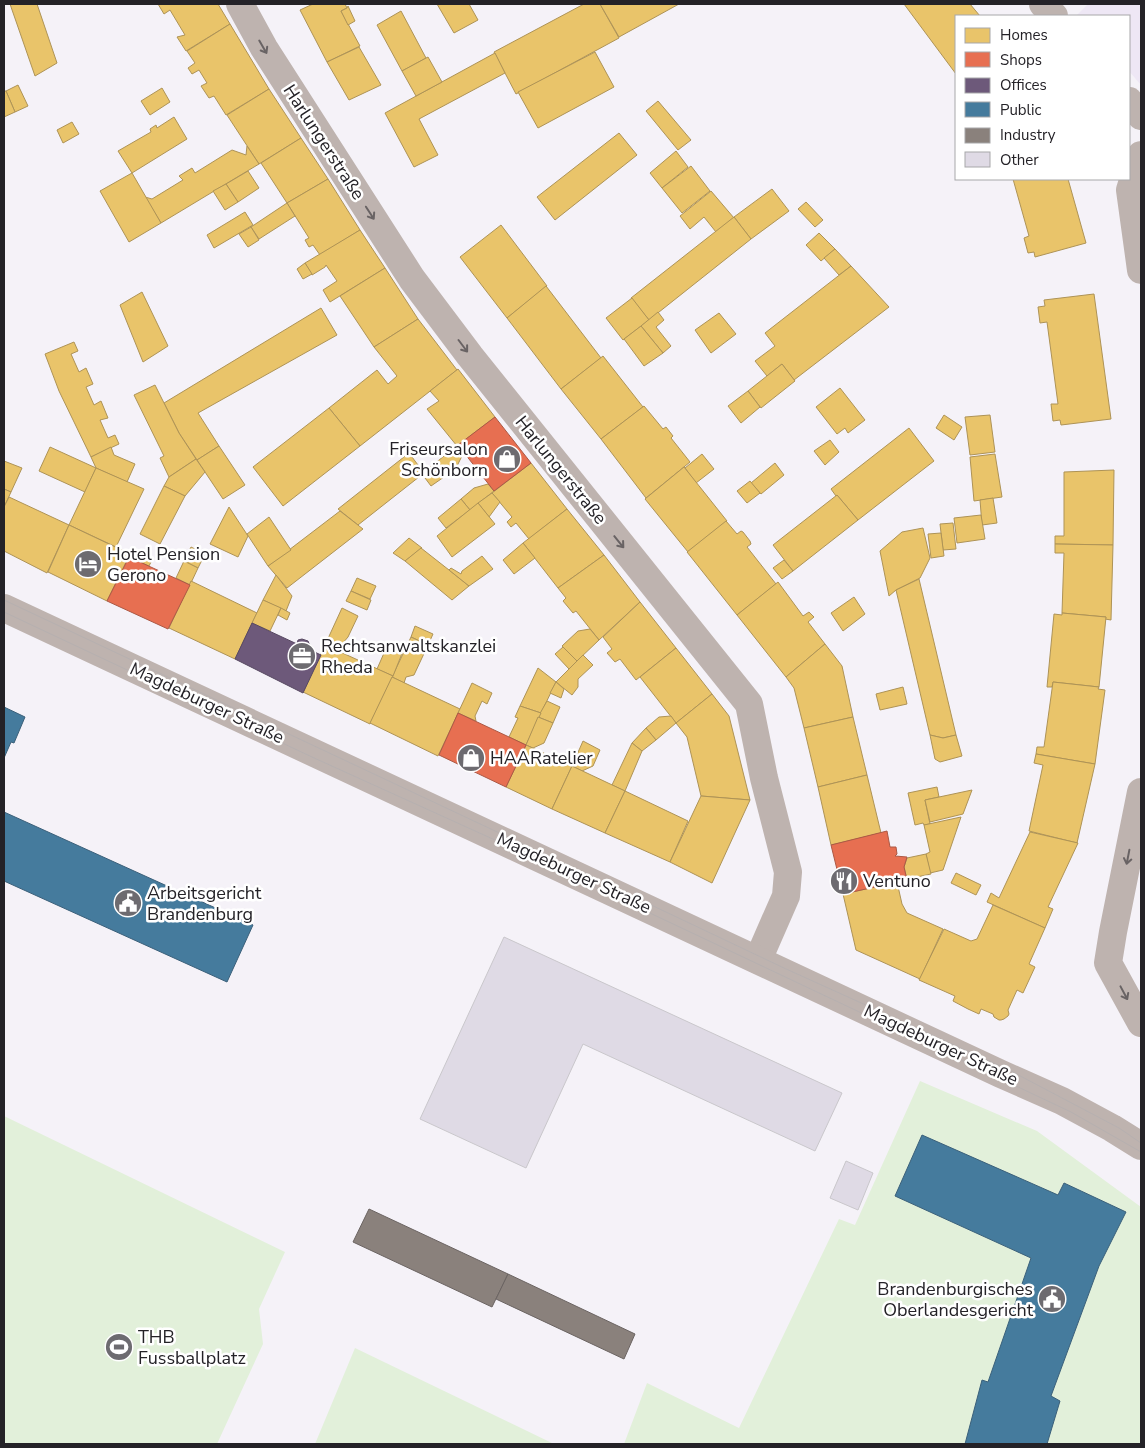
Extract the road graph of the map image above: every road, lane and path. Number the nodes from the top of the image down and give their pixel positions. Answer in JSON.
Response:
{"nodes":[{"id":1,"x":240,"y":4,"type":"edge"},
{"id":2,"x":1043,"y":4,"type":"edge"},
{"id":3,"x":1053,"y":15,"type":"edge"},
{"id":4,"x":1130,"y":102,"type":"edge"},
{"id":5,"x":1141,"y":116,"type":"edge"},
{"id":6,"x":1141,"y":155,"type":"edge"},
{"id":7,"x":1141,"y":270,"type":"edge"},
{"id":8,"x":4,"y":608,"type":"edge"},
{"id":9,"x":1141,"y":792,"type":"edge"},
{"id":10,"x":758,"y":960,"type":"junction"},
{"id":11,"x":1141,"y":1023,"type":"edge"},
{"id":12,"x":1141,"y":1146,"type":"edge"}],
"edges":[{"from":1,"to":10,"type":"street","name":"Harlungerstraße","one_way":true},
{"from":2,"to":3,"type":"street"},
{"from":4,"to":5,"type":"street"},
{"from":6,"to":7,"type":"street"},
{"from":8,"to":10,"type":"street","name":"Magdeburger Straße"},
{"from":9,"to":11,"type":"street","one_way":true},
{"from":10,"to":12,"type":"street","name":"Magdeburger Straße"}]}
